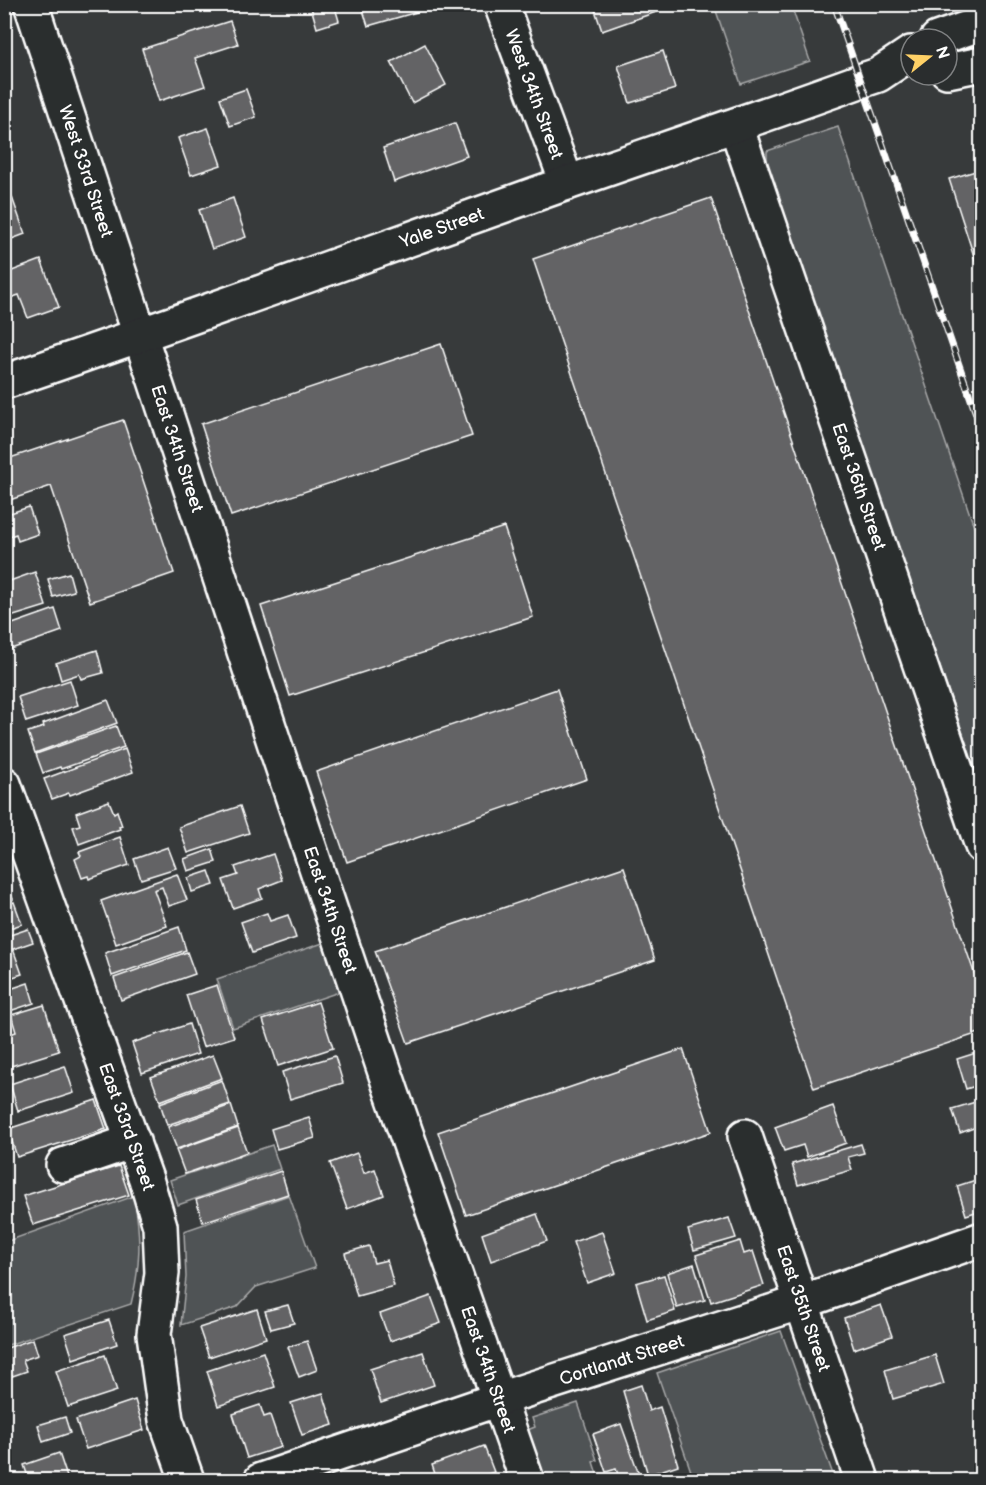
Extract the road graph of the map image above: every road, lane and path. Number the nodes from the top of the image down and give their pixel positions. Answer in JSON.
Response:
{"nodes":[{"id":1,"x":31,"y":4,"type":"edge"},
{"id":2,"x":501,"y":4,"type":"edge"},
{"id":3,"x":981,"y":23,"type":"edge"},
{"id":4,"x":959,"y":31,"type":"edge"},
{"id":5,"x":899,"y":61,"type":"edge"},
{"id":6,"x":981,"y":64,"type":"edge"},
{"id":7,"x":959,"y":69,"type":"edge"},
{"id":8,"x":899,"y":74,"type":"edge"},
{"id":9,"x":878,"y":75,"type":"junction"},
{"id":10,"x":736,"y":126,"type":"junction"},
{"id":11,"x":567,"y":183,"type":"junction"},
{"id":12,"x":140,"y":336,"type":"junction"},
{"id":13,"x":4,"y":382,"type":"edge"},
{"id":14,"x":4,"y":784,"type":"edge"},
{"id":15,"x":981,"y":846,"type":"edge"},
{"id":16,"x":745,"y":1136,"type":"dead end"},
{"id":17,"x":133,"y":1141,"type":"junction"},
{"id":18,"x":63,"y":1165,"type":"dead end"},
{"id":19,"x":981,"y":1239,"type":"edge"},
{"id":20,"x":802,"y":1302,"type":"junction"},
{"id":21,"x":499,"y":1399,"type":"junction"},
{"id":22,"x":187,"y":1480,"type":"edge"},
{"id":23,"x":261,"y":1480,"type":"edge"},
{"id":24,"x":527,"y":1480,"type":"edge"},
{"id":25,"x":862,"y":1480,"type":"edge"}],
"edges":[{"from":1,"to":12,"type":"street","name":"West 33rd Street"},
{"from":2,"to":11,"type":"street","name":"West 34th Street"},
{"from":3,"to":4,"type":"street"},
{"from":5,"to":9,"type":"street","name":"Yale Street"},
{"from":6,"to":7,"type":"street"},
{"from":8,"to":9,"type":"street","name":"Yale Street"},
{"from":9,"to":10,"type":"street","name":"Yale Street"},
{"from":10,"to":11,"type":"street","name":"Yale Street"},
{"from":10,"to":15,"type":"street","name":"East 36th Street"},
{"from":11,"to":12,"type":"street","name":"Yale Street"},
{"from":12,"to":13,"type":"street","name":"Yale Street"},
{"from":12,"to":21,"type":"street","name":"East 34th Street"},
{"from":14,"to":17,"type":"street","name":"East 33rd Street"},
{"from":16,"to":20,"type":"street","name":"East 35th Street"},
{"from":17,"to":18,"type":"street"},
{"from":17,"to":22,"type":"street","name":"East 33rd Street"},
{"from":19,"to":20,"type":"street","name":"Cortlandt Street"},
{"from":20,"to":21,"type":"street","name":"Cortlandt Street"},
{"from":20,"to":25,"type":"street","name":"East 35th Street"},
{"from":21,"to":23,"type":"street","name":"Cortlandt Street"},
{"from":21,"to":24,"type":"street","name":"East 34th Street"}]}
